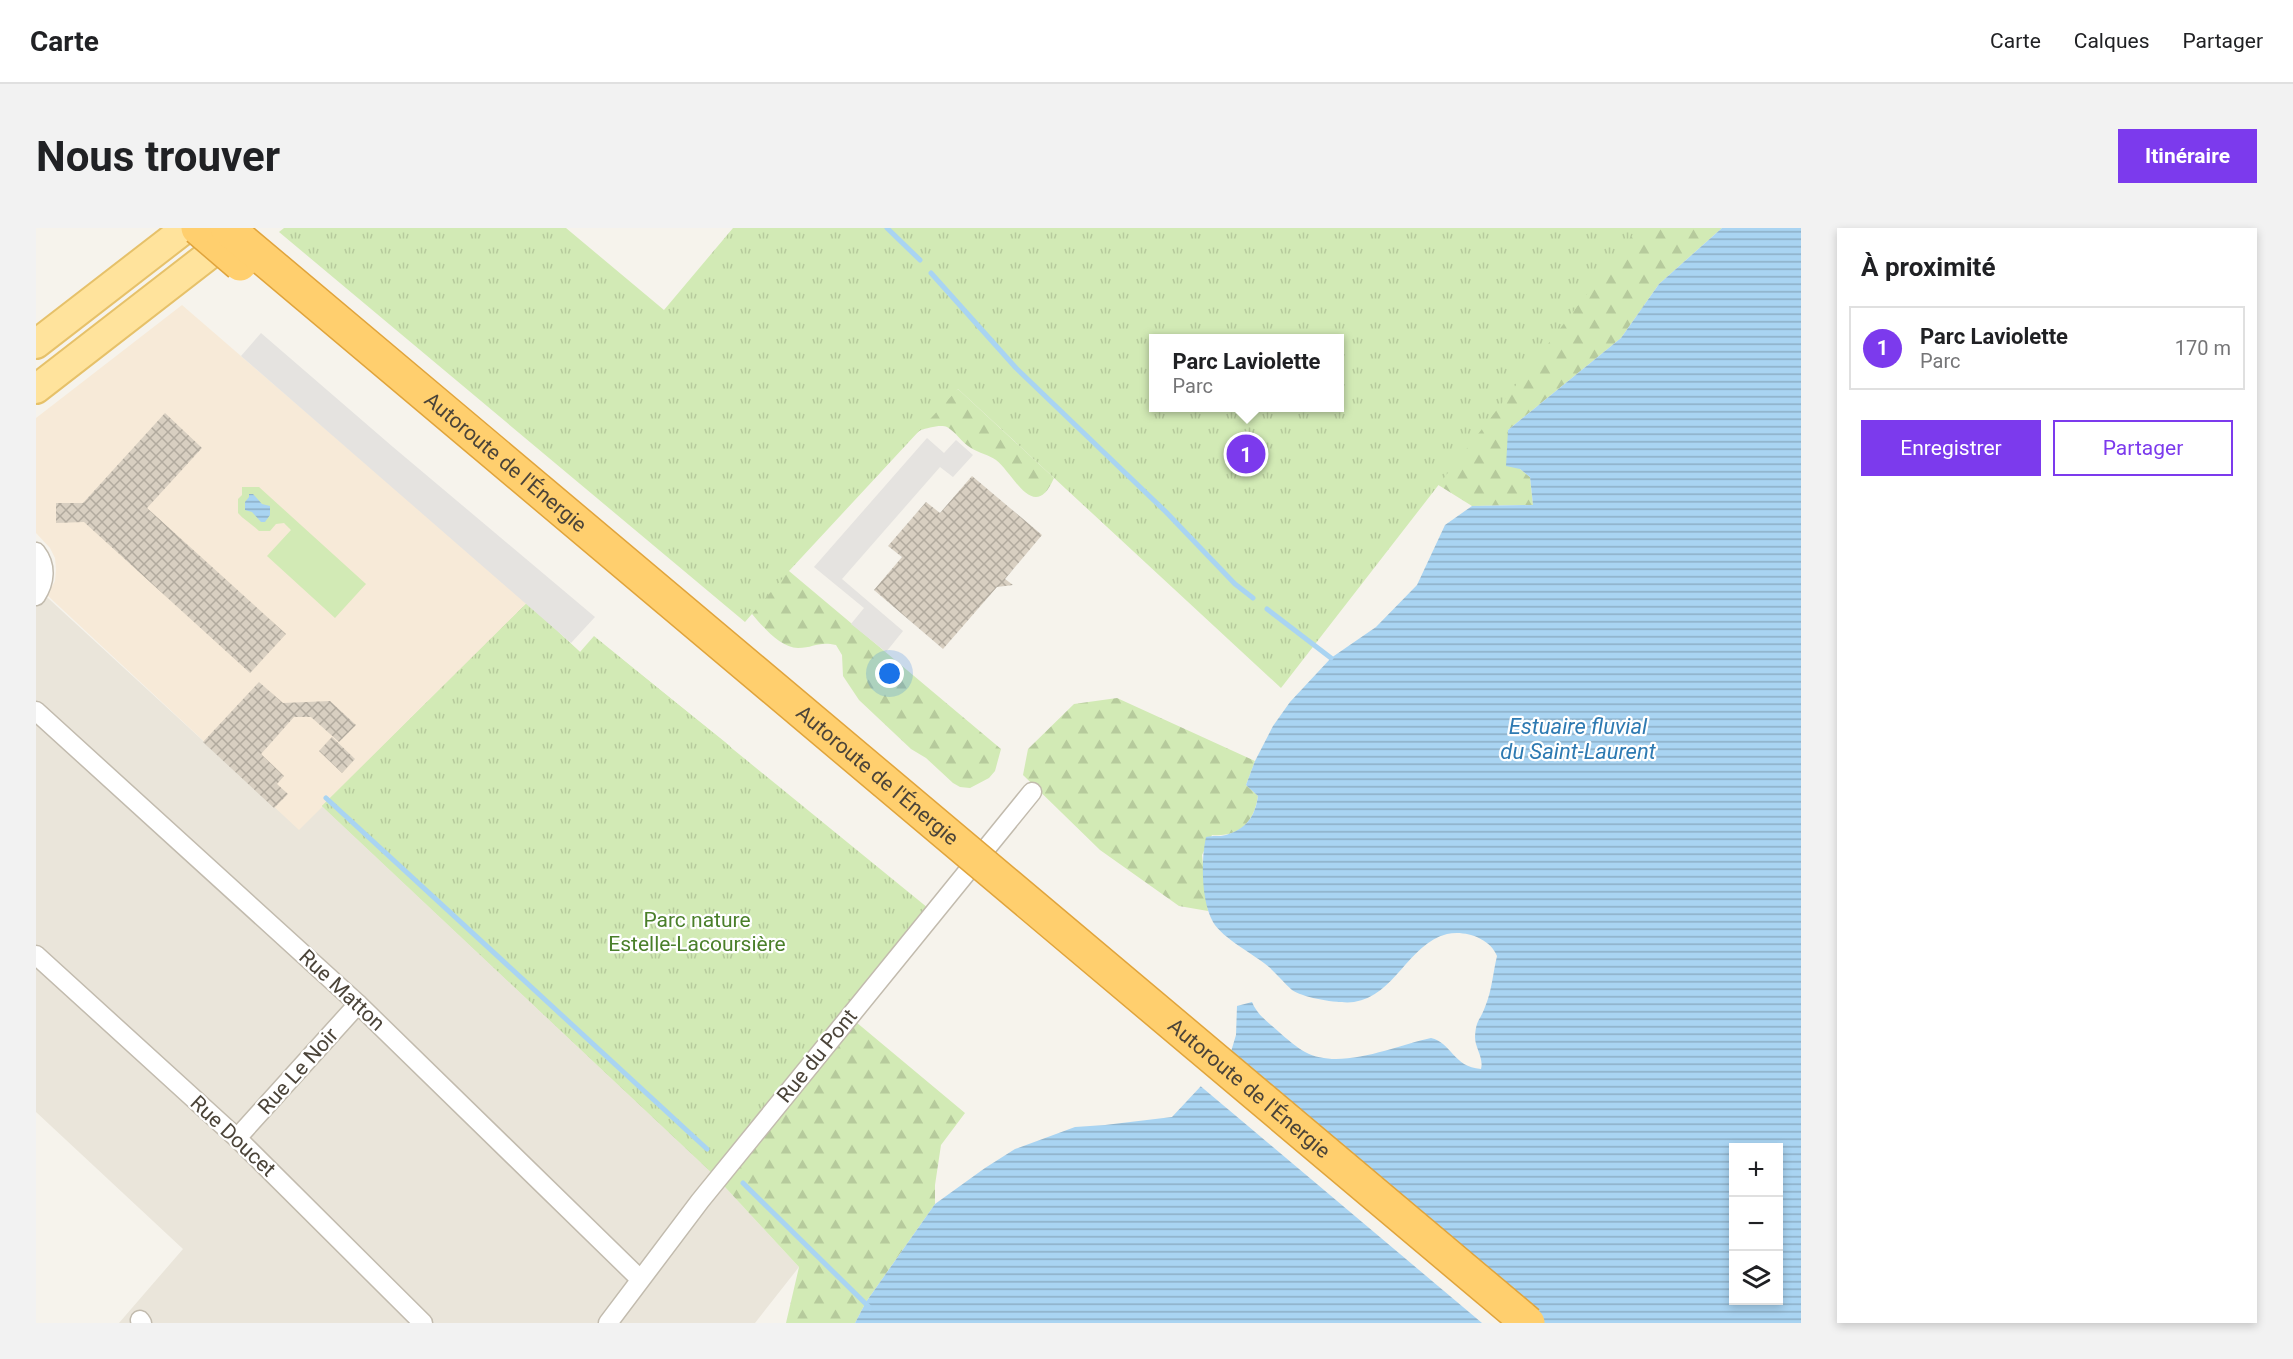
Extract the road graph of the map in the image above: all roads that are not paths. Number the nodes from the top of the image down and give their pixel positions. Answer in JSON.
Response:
{"nodes":[{"id":1,"x":186,"y":228,"type":"edge"},
{"id":2,"x":198,"y":228,"type":"edge"},
{"id":3,"x":227,"y":228,"type":"edge"},
{"id":4,"x":244,"y":228,"type":"edge"},
{"id":5,"x":36,"y":344,"type":"edge"},
{"id":6,"x":36,"y":389,"type":"edge"},
{"id":7,"x":36,"y":552,"type":"edge"},
{"id":8,"x":36,"y":596,"type":"edge"},
{"id":9,"x":36,"y":711,"type":"edge"},
{"id":10,"x":1032,"y":792,"type":"dead end"},
{"id":11,"x":36,"y":955,"type":"edge"},
{"id":12,"x":358,"y":1004,"type":"junction"},
{"id":13,"x":237,"y":1138,"type":"junction"},
{"id":14,"x":640,"y":1279,"type":"junction"},
{"id":15,"x":423,"y":1323,"type":"edge"},
{"id":16,"x":608,"y":1323,"type":"edge"},
{"id":17,"x":1498,"y":1323,"type":"edge"},
{"id":18,"x":1528,"y":1323,"type":"edge"}],
"edges":[{"from":1,"to":5,"type":"main road"},
{"from":2,"to":17,"type":"highway","name":"Autoroute de l'Énergie","bridge":true},
{"from":3,"to":18,"type":"highway","name":"Autoroute de l'Énergie","bridge":true},
{"from":4,"to":6,"type":"main road"},
{"from":7,"to":8,"type":"street"},
{"from":9,"to":12,"type":"street","name":"Rue Matton"},
{"from":10,"to":14,"type":"street","name":"Rue du Pont"},
{"from":11,"to":13,"type":"street","name":"Rue Doucet"},
{"from":12,"to":13,"type":"street","name":"Rue Le Noir"},
{"from":12,"to":14,"type":"street","name":"Rue Matton"},
{"from":13,"to":15,"type":"street","name":"Rue Doucet"},
{"from":14,"to":16,"type":"street","name":"Rue du Pont"}]}
